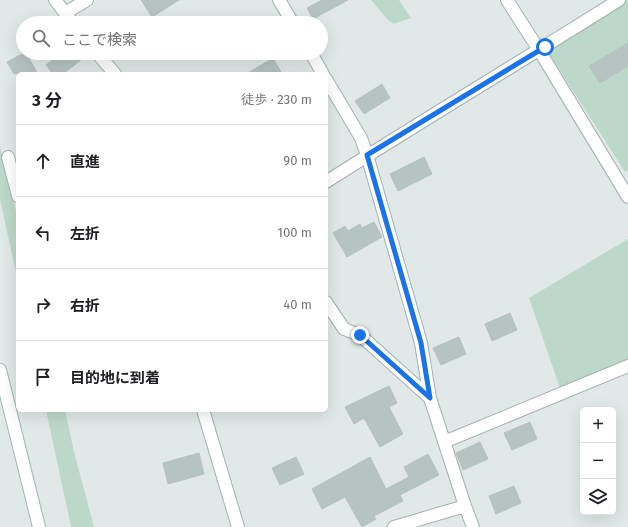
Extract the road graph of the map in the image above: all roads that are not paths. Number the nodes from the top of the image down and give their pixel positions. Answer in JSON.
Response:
{"nodes":[{"id":1,"x":55,"y":0,"type":"edge"},
{"id":2,"x":87,"y":0,"type":"edge"},
{"id":3,"x":280,"y":0,"type":"edge"},
{"id":4,"x":507,"y":0,"type":"edge"},
{"id":5,"x":619,"y":0,"type":"edge"},
{"id":6,"x":65,"y":14,"type":"joint"},
{"id":7,"x":289,"y":16,"type":"edge"},
{"id":8,"x":539,"y":50,"type":"junction"},
{"id":9,"x":103,"y":60,"type":"edge"},
{"id":10,"x":315,"y":60,"type":"edge"},
{"id":11,"x":113,"y":72,"type":"edge"},
{"id":12,"x":322,"y":72,"type":"edge"},
{"id":13,"x":328,"y":82,"type":"edge"},
{"id":14,"x":367,"y":155,"type":"junction"},
{"id":15,"x":8,"y":157,"type":"dead end"},
{"id":16,"x":328,"y":181,"type":"edge"},
{"id":17,"x":16,"y":188,"type":"edge"},
{"id":18,"x":628,"y":197,"type":"edge"},
{"id":19,"x":328,"y":305,"type":"edge"},
{"id":20,"x":628,"y":366,"type":"edge"},
{"id":21,"x":0,"y":370,"type":"edge"},
{"id":22,"x":430,"y":398,"type":"junction"},
{"id":23,"x":204,"y":412,"type":"edge"},
{"id":24,"x":444,"y":442,"type":"junction"},
{"id":25,"x":465,"y":506,"type":"junction"},
{"id":26,"x":40,"y":527,"type":"edge"},
{"id":27,"x":238,"y":527,"type":"edge"},
{"id":28,"x":394,"y":527,"type":"edge"},
{"id":29,"x":473,"y":527,"type":"edge"}],
"edges":[{"from":1,"to":6,"type":"street"},
{"from":2,"to":6,"type":"street"},
{"from":3,"to":7,"type":"street"},
{"from":4,"to":8,"type":"street"},
{"from":5,"to":8,"type":"street"},
{"from":8,"to":14,"type":"street"},
{"from":8,"to":18,"type":"street"},
{"from":9,"to":11,"type":"street"},
{"from":10,"to":12,"type":"street"},
{"from":13,"to":14,"type":"street"},
{"from":14,"to":16,"type":"street"},
{"from":14,"to":22,"type":"street"},
{"from":15,"to":17,"type":"street"},
{"from":19,"to":22,"type":"street"},
{"from":20,"to":24,"type":"street"},
{"from":21,"to":26,"type":"street"},
{"from":22,"to":24,"type":"street"},
{"from":23,"to":27,"type":"street"},
{"from":24,"to":25,"type":"street"},
{"from":25,"to":28,"type":"street"},
{"from":25,"to":29,"type":"street"}]}
